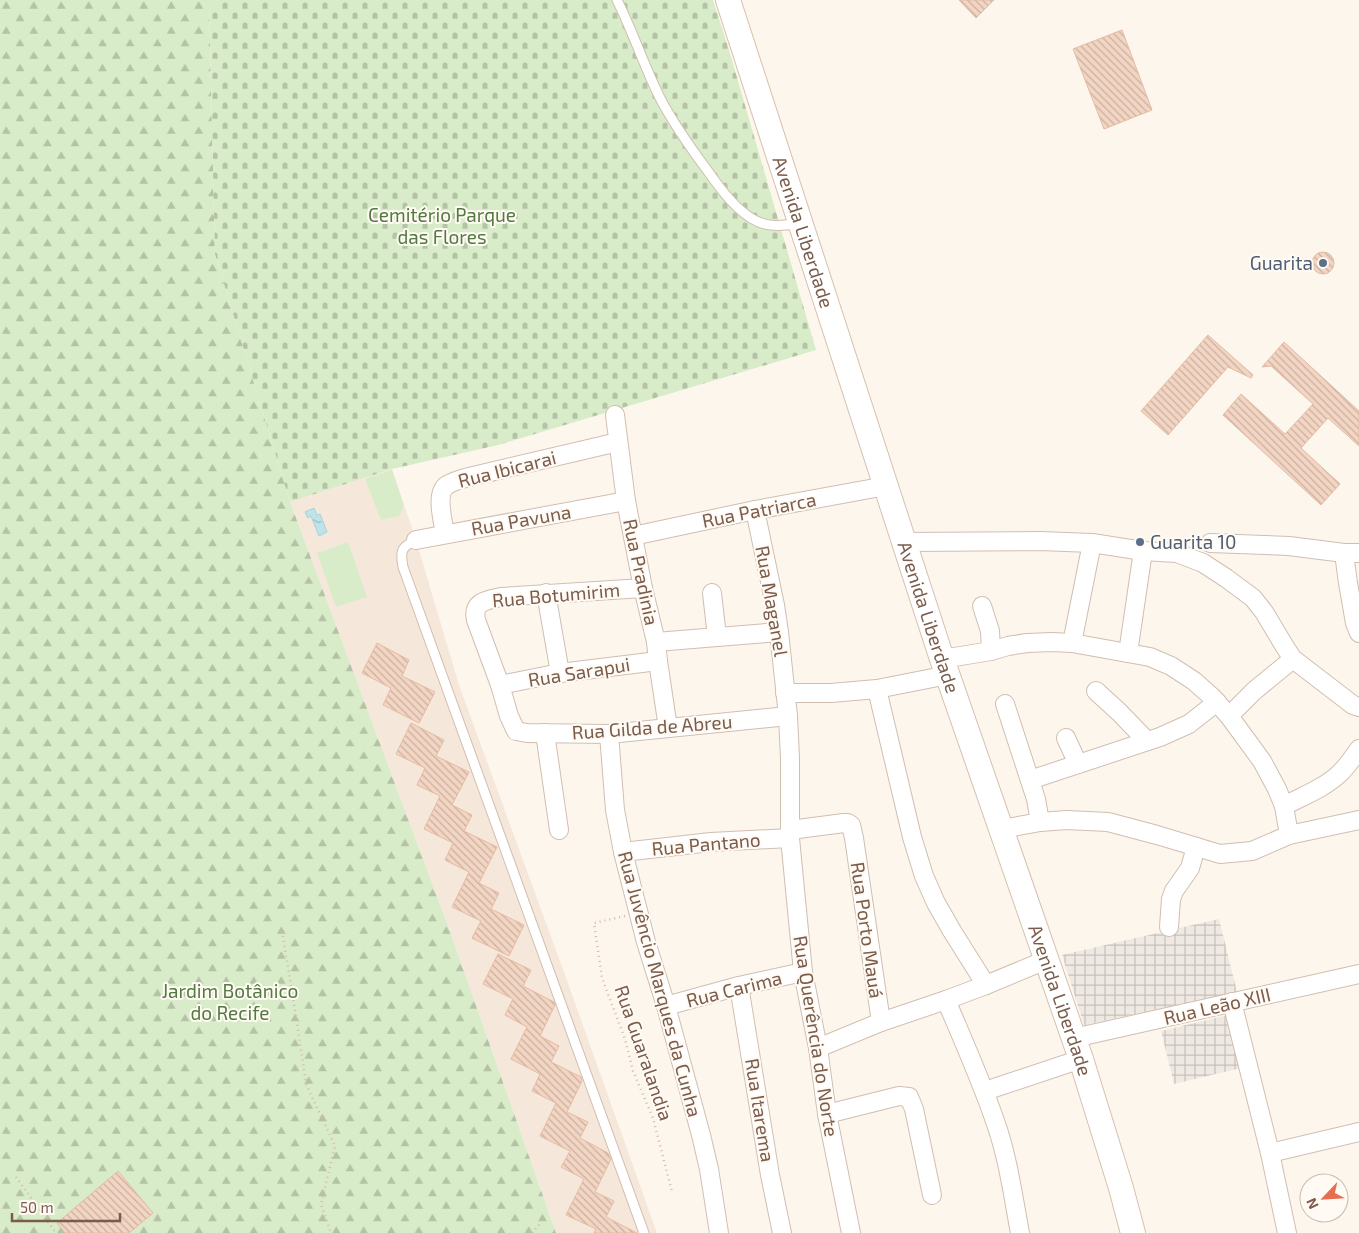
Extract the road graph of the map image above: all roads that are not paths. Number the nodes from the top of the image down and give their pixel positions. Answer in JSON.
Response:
{"nodes":[{"id":1,"x":617,"y":0,"type":"edge"},
{"id":2,"x":728,"y":0,"type":"edge"},
{"id":3,"x":800,"y":223,"type":"junction"},
{"id":4,"x":614,"y":415,"type":"dead end"},
{"id":5,"x":618,"y":442,"type":"junction"},
{"id":6,"x":886,"y":486,"type":"junction"},
{"id":7,"x":626,"y":501,"type":"junction"},
{"id":8,"x":754,"y":510,"type":"junction"},
{"id":9,"x":445,"y":534,"type":"junction"},
{"id":10,"x":633,"y":536,"type":"junction"},
{"id":11,"x":416,"y":540,"type":"joint"},
{"id":12,"x":905,"y":542,"type":"junction"},
{"id":13,"x":1210,"y":543,"type":"dead end"},
{"id":14,"x":1092,"y":544,"type":"junction"},
{"id":15,"x":1143,"y":551,"type":"junction"},
{"id":16,"x":1352,"y":553,"type":"edge"},
{"id":17,"x":643,"y":588,"type":"junction"},
{"id":18,"x":712,"y":593,"type":"dead end"},
{"id":19,"x":546,"y":594,"type":"junction"},
{"id":20,"x":982,"y":606,"type":"dead end"},
{"id":21,"x":780,"y":632,"type":"junction"},
{"id":22,"x":1359,"y":632,"type":"edge"},
{"id":23,"x":717,"y":637,"type":"junction"},
{"id":24,"x":656,"y":642,"type":"junction"},
{"id":25,"x":1072,"y":643,"type":"junction"},
{"id":26,"x":991,"y":651,"type":"junction"},
{"id":27,"x":1128,"y":654,"type":"junction"},
{"id":28,"x":1293,"y":658,"type":"junction"},
{"id":29,"x":658,"y":661,"type":"junction"},
{"id":30,"x":945,"y":667,"type":"junction"},
{"id":31,"x":560,"y":673,"type":"junction"},
{"id":32,"x":500,"y":685,"type":"junction"},
{"id":33,"x":877,"y":689,"type":"junction"},
{"id":34,"x":1096,"y":691,"type":"dead end"},
{"id":35,"x":786,"y":693,"type":"junction"},
{"id":36,"x":1217,"y":702,"type":"junction"},
{"id":37,"x":1005,"y":704,"type":"dead end"},
{"id":38,"x":1359,"y":707,"type":"edge"},
{"id":39,"x":788,"y":716,"type":"junction"},
{"id":40,"x":1229,"y":716,"type":"junction"},
{"id":41,"x":668,"y":728,"type":"junction"},
{"id":42,"x":545,"y":733,"type":"junction"},
{"id":43,"x":609,"y":734,"type":"junction"},
{"id":44,"x":1066,"y":738,"type":"dead end"},
{"id":45,"x":1147,"y":741,"type":"junction"},
{"id":46,"x":1359,"y":749,"type":"edge"},
{"id":47,"x":1078,"y":764,"type":"junction"},
{"id":48,"x":1030,"y":780,"type":"junction"},
{"id":49,"x":1284,"y":806,"type":"junction"},
{"id":50,"x":1359,"y":820,"type":"edge"},
{"id":51,"x":1040,"y":822,"type":"junction"},
{"id":52,"x":1002,"y":829,"type":"junction"},
{"id":53,"x":559,"y":830,"type":"dead end"},
{"id":54,"x":790,"y":834,"type":"junction"},
{"id":55,"x":1289,"y":835,"type":"junction"},
{"id":56,"x":854,"y":838,"type":"joint"},
{"id":57,"x":1196,"y":847,"type":"junction"},
{"id":58,"x":623,"y":852,"type":"junction"},
{"id":59,"x":1169,"y":927,"type":"dead end"},
{"id":60,"x":1046,"y":960,"type":"junction"},
{"id":61,"x":803,"y":972,"type":"junction"},
{"id":62,"x":1359,"y":974,"type":"edge"},
{"id":63,"x":986,"y":985,"type":"junction"},
{"id":64,"x":739,"y":986,"type":"junction"},
{"id":65,"x":946,"y":1000,"type":"junction"},
{"id":66,"x":1232,"y":1002,"type":"junction"},
{"id":67,"x":666,"y":1006,"type":"junction"},
{"id":68,"x":881,"y":1022,"type":"junction"},
{"id":69,"x":818,"y":1048,"type":"junction"},
{"id":70,"x":1078,"y":1048,"type":"junction"},
{"id":71,"x":985,"y":1092,"type":"junction"},
{"id":72,"x":827,"y":1114,"type":"junction"},
{"id":73,"x":1359,"y":1132,"type":"edge"},
{"id":74,"x":1270,"y":1153,"type":"junction"},
{"id":75,"x":932,"y":1195,"type":"dead end"},
{"id":76,"x":644,"y":1233,"type":"edge"},
{"id":77,"x":719,"y":1233,"type":"edge"},
{"id":78,"x":782,"y":1233,"type":"edge"},
{"id":79,"x":851,"y":1233,"type":"edge"},
{"id":80,"x":1020,"y":1233,"type":"edge"},
{"id":81,"x":1134,"y":1233,"type":"edge"},
{"id":82,"x":1287,"y":1233,"type":"edge"}],
"edges":[{"from":1,"to":3,"type":"lane"},
{"from":2,"to":3,"type":"main road","name":"Avenida Liberdade"},
{"from":3,"to":6,"type":"main road","name":"Avenida Liberdade"},
{"from":4,"to":5,"type":"street","name":"Rua Pradinia"},
{"from":5,"to":7,"type":"street","name":"Rua Pradinia"},
{"from":5,"to":9,"type":"street","name":"Rua Ibicarai"},
{"from":6,"to":8,"type":"street","name":"Rua Patriarca"},
{"from":6,"to":12,"type":"main road","name":"Avenida Liberdade"},
{"from":7,"to":9,"type":"street","name":"Rua Pavuna"},
{"from":7,"to":10,"type":"street","name":"Rua Pradinia"},
{"from":8,"to":10,"type":"street","name":"Rua Patriarca"},
{"from":8,"to":21,"type":"street","name":"Rua Maganel"},
{"from":9,"to":11,"type":"street","name":"Rua Pavuna"},
{"from":10,"to":17,"type":"street","name":"Rua Pradinia"},
{"from":11,"to":76,"type":"lane"},
{"from":12,"to":14,"type":"street"},
{"from":12,"to":30,"type":"main road","name":"Avenida Liberdade"},
{"from":13,"to":16,"type":"street"},
{"from":14,"to":15,"type":"street"},
{"from":14,"to":25,"type":"street"},
{"from":15,"to":27,"type":"street"},
{"from":15,"to":28,"type":"street"},
{"from":16,"to":22,"type":"street"},
{"from":17,"to":19,"type":"street","name":"Rua Botumirim"},
{"from":17,"to":24,"type":"street","name":"Rua Pradinia"},
{"from":18,"to":23,"type":"street"},
{"from":19,"to":31,"type":"street"},
{"from":19,"to":32,"type":"street","name":"Rua Botumirim"},
{"from":20,"to":26,"type":"street"},
{"from":21,"to":23,"type":"street"},
{"from":21,"to":35,"type":"street","name":"Rua Maganel"},
{"from":23,"to":24,"type":"street"},
{"from":24,"to":29,"type":"street","name":"Rua Pradinia"},
{"from":25,"to":26,"type":"street"},
{"from":25,"to":27,"type":"street"},
{"from":26,"to":30,"type":"street"},
{"from":27,"to":36,"type":"street"},
{"from":28,"to":38,"type":"street"},
{"from":28,"to":40,"type":"street"},
{"from":29,"to":31,"type":"street","name":"Rua Sarapui"},
{"from":29,"to":41,"type":"street","name":"Rua Pradinia"},
{"from":30,"to":33,"type":"street"},
{"from":30,"to":52,"type":"main road","name":"Avenida Liberdade"},
{"from":31,"to":32,"type":"street","name":"Rua Sarapui"},
{"from":32,"to":42,"type":"street","name":"Rua Gilda de Abreu"},
{"from":33,"to":35,"type":"street"},
{"from":33,"to":63,"type":"street"},
{"from":34,"to":45,"type":"street"},
{"from":35,"to":39,"type":"street","name":"Rua Maganel"},
{"from":36,"to":40,"type":"street"},
{"from":36,"to":45,"type":"street"},
{"from":37,"to":48,"type":"street"},
{"from":39,"to":41,"type":"street","name":"Rua Gilda de Abreu"},
{"from":39,"to":54,"type":"street","name":"Rua Maganel"},
{"from":40,"to":49,"type":"street"},
{"from":41,"to":43,"type":"street","name":"Rua Gilda de Abreu"},
{"from":42,"to":43,"type":"street","name":"Rua Gilda de Abreu"},
{"from":42,"to":53,"type":"street"},
{"from":43,"to":58,"type":"street","name":"Rua Juvêncio Marques da Cunha"},
{"from":44,"to":47,"type":"street"},
{"from":45,"to":47,"type":"street"},
{"from":46,"to":49,"type":"street"},
{"from":47,"to":48,"type":"street"},
{"from":48,"to":51,"type":"street"},
{"from":49,"to":55,"type":"street"},
{"from":50,"to":55,"type":"street"},
{"from":51,"to":52,"type":"street"},
{"from":51,"to":57,"type":"street"},
{"from":52,"to":60,"type":"main road","name":"Avenida Liberdade"},
{"from":54,"to":56,"type":"street","name":"Rua Pantano"},
{"from":54,"to":58,"type":"street","name":"Rua Pantano"},
{"from":54,"to":61,"type":"street","name":"Rua Querência do Norte"},
{"from":55,"to":57,"type":"street"},
{"from":56,"to":68,"type":"street","name":"Rua Porto Mauá"},
{"from":57,"to":59,"type":"street"},
{"from":58,"to":67,"type":"street","name":"Rua Juvêncio Marques da Cunha"},
{"from":60,"to":63,"type":"street"},
{"from":60,"to":70,"type":"main road","name":"Avenida Liberdade"},
{"from":61,"to":64,"type":"street","name":"Rua Carima"},
{"from":61,"to":69,"type":"street","name":"Rua Querência do Norte"},
{"from":62,"to":66,"type":"street","name":"Rua Leão XIII"},
{"from":63,"to":65,"type":"street"},
{"from":64,"to":67,"type":"street","name":"Rua Carima"},
{"from":64,"to":78,"type":"street","name":"Rua Itarema"},
{"from":65,"to":68,"type":"street"},
{"from":65,"to":71,"type":"street"},
{"from":66,"to":70,"type":"street","name":"Rua Leão XIII"},
{"from":66,"to":74,"type":"street"},
{"from":67,"to":77,"type":"street","name":"Rua Juvêncio Marques da Cunha"},
{"from":68,"to":69,"type":"street"},
{"from":69,"to":72,"type":"street","name":"Rua Querência do Norte"},
{"from":70,"to":71,"type":"street","name":"Rua Leão XIII"},
{"from":70,"to":81,"type":"main road","name":"Avenida Liberdade"},
{"from":71,"to":80,"type":"street"},
{"from":72,"to":75,"type":"street"},
{"from":72,"to":79,"type":"street","name":"Rua Querência do Norte"},
{"from":73,"to":74,"type":"street"},
{"from":74,"to":82,"type":"street"}]}
